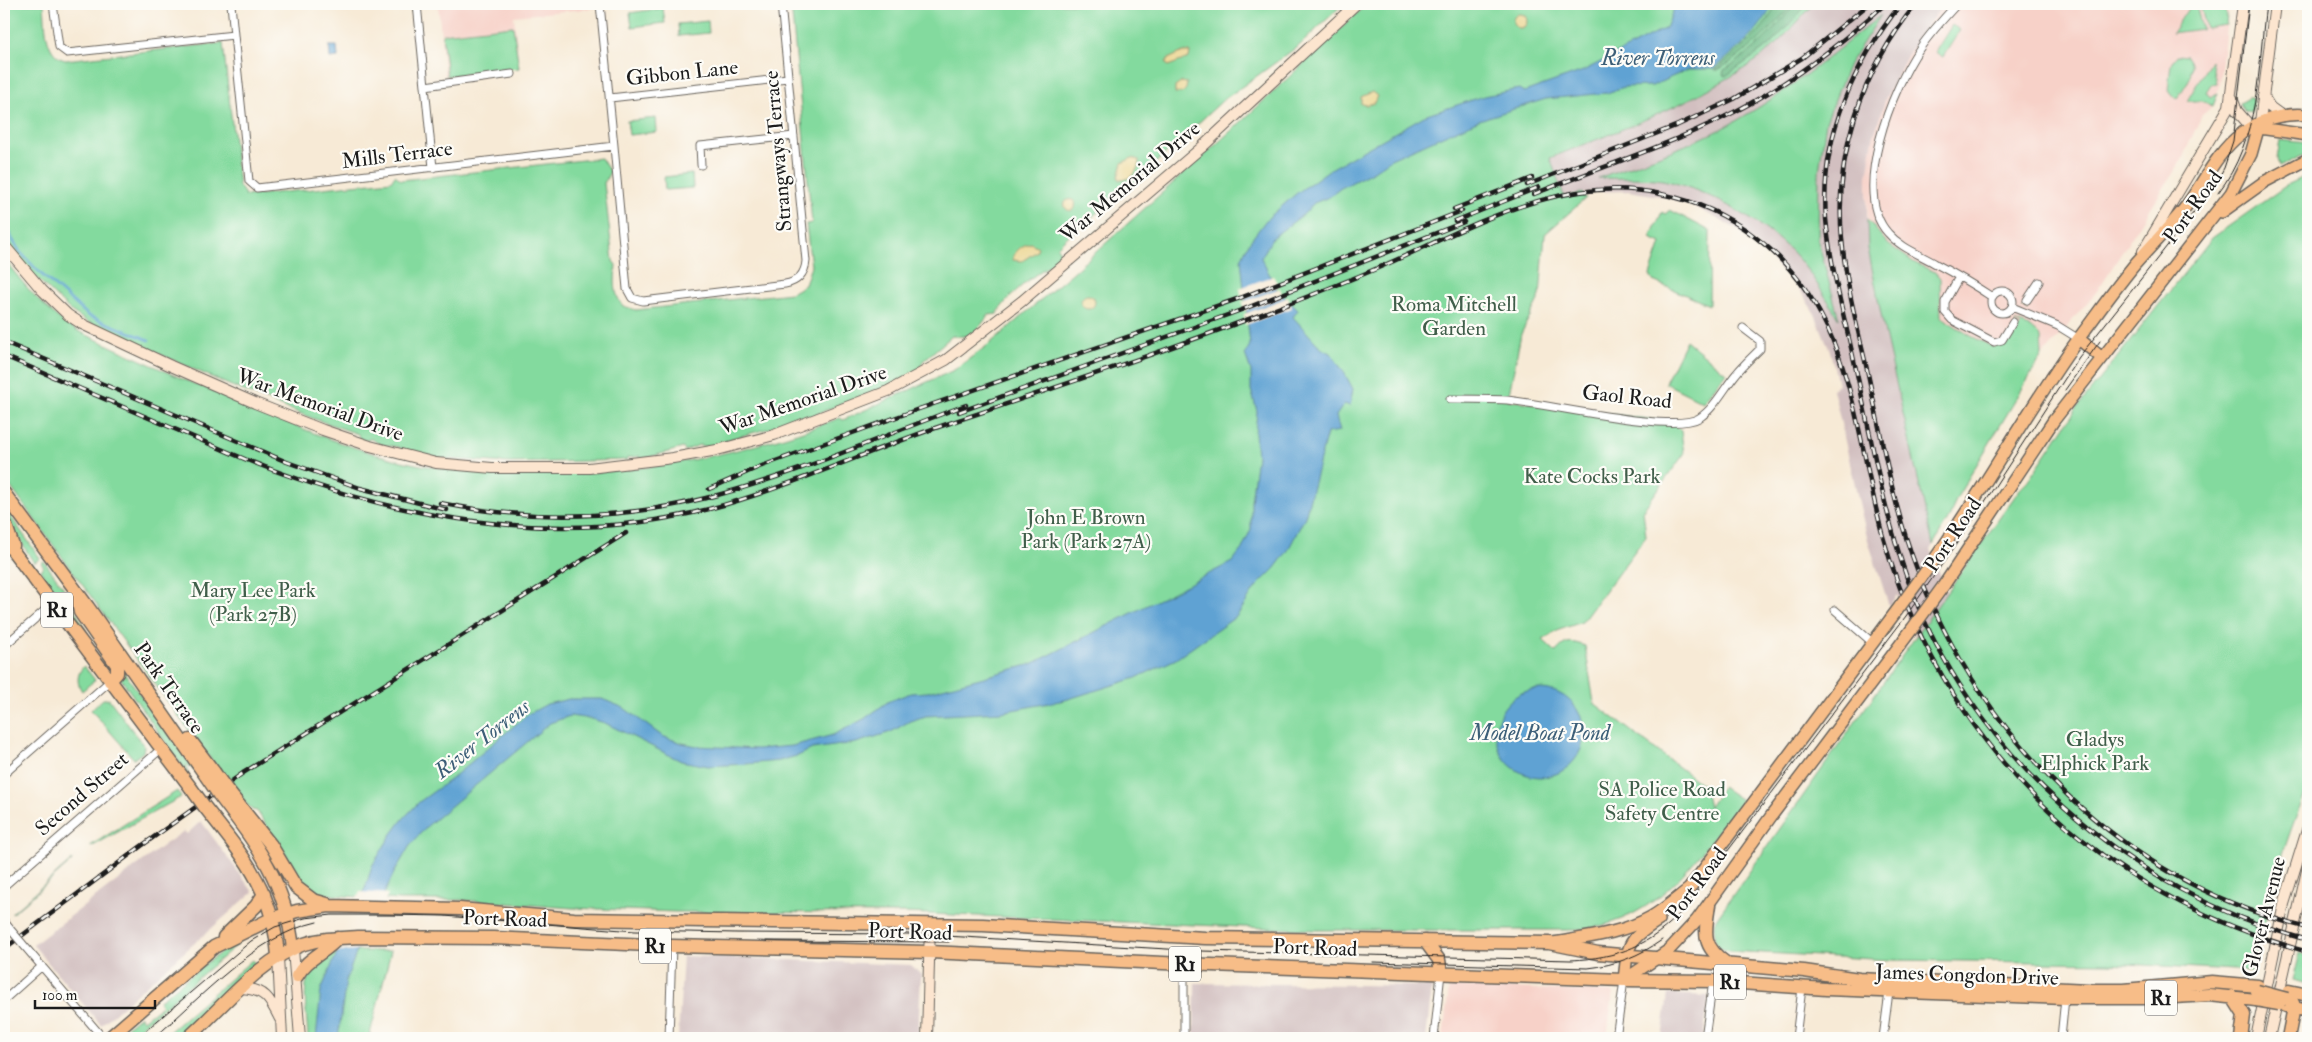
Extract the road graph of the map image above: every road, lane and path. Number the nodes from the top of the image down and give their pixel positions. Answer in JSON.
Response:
{"nodes":[{"id":1,"x":53,"y":4,"type":"edge"},
{"id":2,"x":230,"y":4,"type":"edge"},
{"id":3,"x":417,"y":4,"type":"edge"},
{"id":4,"x":600,"y":4,"type":"edge"},
{"id":5,"x":781,"y":4,"type":"edge"},
{"id":6,"x":1356,"y":4,"type":"edge"},
{"id":7,"x":1957,"y":4,"type":"edge"},
{"id":8,"x":2243,"y":4,"type":"edge"},
{"id":9,"x":2276,"y":4,"type":"edge"},
{"id":10,"x":234,"y":35,"type":"junction"},
{"id":11,"x":512,"y":74,"type":"dead end"},
{"id":12,"x":788,"y":78,"type":"junction"},
{"id":13,"x":425,"y":86,"type":"junction"},
{"id":14,"x":2264,"y":96,"type":"junction"},
{"id":15,"x":610,"y":98,"type":"junction"},
{"id":16,"x":2232,"y":98,"type":"junction"},
{"id":17,"x":2282,"y":115,"type":"junction"},
{"id":18,"x":2308,"y":115,"type":"edge"},
{"id":19,"x":2226,"y":116,"type":"junction"},
{"id":20,"x":2256,"y":126,"type":"junction"},
{"id":21,"x":2308,"y":135,"type":"edge"},
{"id":22,"x":794,"y":136,"type":"junction"},
{"id":23,"x":614,"y":146,"type":"junction"},
{"id":24,"x":2308,"y":159,"type":"edge"},
{"id":25,"x":701,"y":165,"type":"dead end"},
{"id":26,"x":432,"y":168,"type":"junction"},
{"id":27,"x":2201,"y":232,"type":"junction"},
{"id":28,"x":4,"y":245,"type":"edge"},
{"id":29,"x":2135,"y":264,"type":"junction"},
{"id":30,"x":1959,"y":277,"type":"junction"},
{"id":31,"x":2039,"y":282,"type":"dead end"},
{"id":32,"x":1992,"y":297,"type":"junction"},
{"id":33,"x":2027,"y":300,"type":"tunnel mouth"},
{"id":34,"x":2012,"y":307,"type":"junction"},
{"id":35,"x":2013,"y":322,"type":"tunnel mouth"},
{"id":36,"x":1744,"y":328,"type":"dead end"},
{"id":37,"x":2079,"y":339,"type":"junction"},
{"id":38,"x":2102,"y":358,"type":"junction"},
{"id":39,"x":1450,"y":399,"type":"dead end"},
{"id":40,"x":4,"y":493,"type":"edge"},
{"id":41,"x":4,"y":520,"type":"edge"},
{"id":42,"x":4,"y":539,"type":"edge"},
{"id":43,"x":16,"y":556,"type":"junction"},
{"id":44,"x":76,"y":590,"type":"junction"},
{"id":45,"x":52,"y":604,"type":"junction"},
{"id":46,"x":1835,"y":610,"type":"dead end"},
{"id":47,"x":1873,"y":643,"type":"junction"},
{"id":48,"x":4,"y":646,"type":"edge"},
{"id":49,"x":1890,"y":657,"type":"junction"},
{"id":50,"x":110,"y":681,"type":"junction"},
{"id":51,"x":161,"y":749,"type":"junction"},
{"id":52,"x":4,"y":774,"type":"edge"},
{"id":53,"x":223,"y":792,"type":"junction"},
{"id":54,"x":2308,"y":827,"type":"edge"},
{"id":55,"x":2308,"y":866,"type":"edge"},
{"id":56,"x":4,"y":886,"type":"edge"},
{"id":57,"x":1689,"y":889,"type":"junction"},
{"id":58,"x":264,"y":894,"type":"junction"},
{"id":59,"x":1709,"y":905,"type":"junction"},
{"id":60,"x":341,"y":906,"type":"junction"},
{"id":61,"x":288,"y":914,"type":"junction"},
{"id":62,"x":273,"y":918,"type":"junction"},
{"id":63,"x":4,"y":922,"type":"edge"},
{"id":64,"x":930,"y":924,"type":"junction"},
{"id":65,"x":338,"y":938,"type":"junction"},
{"id":66,"x":1426,"y":941,"type":"junction"},
{"id":67,"x":1549,"y":943,"type":"junction"},
{"id":68,"x":672,"y":946,"type":"junction"},
{"id":69,"x":214,"y":947,"type":"junction"},
{"id":70,"x":293,"y":949,"type":"junction"},
{"id":71,"x":930,"y":952,"type":"junction"},
{"id":72,"x":1627,"y":955,"type":"junction"},
{"id":73,"x":278,"y":956,"type":"junction"},
{"id":74,"x":1660,"y":958,"type":"junction"},
{"id":75,"x":1726,"y":963,"type":"junction"},
{"id":76,"x":1184,"y":964,"type":"junction"},
{"id":77,"x":42,"y":966,"type":"junction"},
{"id":78,"x":1804,"y":971,"type":"junction"},
{"id":79,"x":1441,"y":973,"type":"junction"},
{"id":80,"x":297,"y":976,"type":"junction"},
{"id":81,"x":1624,"y":980,"type":"junction"},
{"id":82,"x":1713,"y":981,"type":"junction"},
{"id":83,"x":1890,"y":986,"type":"junction"},
{"id":84,"x":241,"y":988,"type":"junction"},
{"id":85,"x":1802,"y":988,"type":"junction"},
{"id":86,"x":2257,"y":992,"type":"junction"},
{"id":87,"x":2066,"y":994,"type":"junction"},
{"id":88,"x":2308,"y":995,"type":"edge"},
{"id":89,"x":2232,"y":996,"type":"junction"},
{"id":90,"x":4,"y":1000,"type":"edge"},
{"id":91,"x":2289,"y":1001,"type":"junction"},
{"id":92,"x":2308,"y":1011,"type":"edge"},
{"id":93,"x":281,"y":1022,"type":"junction"},
{"id":94,"x":103,"y":1038,"type":"edge"},
{"id":95,"x":108,"y":1038,"type":"edge"},
{"id":96,"x":188,"y":1038,"type":"edge"},
{"id":97,"x":282,"y":1038,"type":"edge"},
{"id":98,"x":300,"y":1038,"type":"edge"},
{"id":99,"x":669,"y":1038,"type":"edge"},
{"id":100,"x":927,"y":1038,"type":"edge"},
{"id":101,"x":1184,"y":1038,"type":"edge"},
{"id":102,"x":1434,"y":1038,"type":"edge"},
{"id":103,"x":1616,"y":1038,"type":"edge"},
{"id":104,"x":1705,"y":1038,"type":"edge"},
{"id":105,"x":1796,"y":1038,"type":"edge"},
{"id":106,"x":1884,"y":1038,"type":"edge"},
{"id":107,"x":2061,"y":1038,"type":"edge"},
{"id":108,"x":2241,"y":1038,"type":"edge"},
{"id":109,"x":2256,"y":1038,"type":"edge"},
{"id":110,"x":2269,"y":1038,"type":"edge"},
{"id":111,"x":2288,"y":1038,"type":"edge"}],
"edges":[{"from":1,"to":10,"type":"street"},
{"from":2,"to":10,"type":"street"},
{"from":3,"to":13,"type":"street"},
{"from":4,"to":15,"type":"street"},
{"from":5,"to":12,"type":"street","name":"Strangways Terrace"},
{"from":6,"to":28,"type":"street","name":"War Memorial Drive"},
{"from":7,"to":30,"type":"street"},
{"from":8,"to":16,"type":"street","name":"Port Road"},
{"from":9,"to":14,"type":"street"},
{"from":10,"to":26,"type":"street","name":"Mills Terrace"},
{"from":11,"to":13,"type":"street"},
{"from":12,"to":15,"type":"street","name":"Gibbon Lane"},
{"from":12,"to":22,"type":"street","name":"Strangways Terrace"},
{"from":13,"to":26,"type":"street"},
{"from":14,"to":17,"type":"street"},
{"from":14,"to":20,"type":"street"},
{"from":15,"to":23,"type":"street"},
{"from":16,"to":19,"type":"street","name":"Port Road"},
{"from":16,"to":20,"type":"street"},
{"from":17,"to":18,"type":"main road"},
{"from":17,"to":20,"type":"main road"},
{"from":19,"to":20,"type":"street"},
{"from":19,"to":29,"type":"street","name":"Port Road"},
{"from":20,"to":21,"type":"main road"},
{"from":20,"to":27,"type":"main road","name":"Port Road"},
{"from":20,"to":29,"type":"main road","name":"Port Road"},
{"from":22,"to":23,"type":"street","name":"Strangways Terrace"},
{"from":22,"to":25,"type":"street"},
{"from":23,"to":26,"type":"street","name":"Mills Terrace"},
{"from":24,"to":27,"type":"main road"},
{"from":27,"to":38,"type":"main road","name":"Port Road"},
{"from":29,"to":37,"type":"main road","name":"Port Road"},
{"from":30,"to":32,"type":"street"},
{"from":30,"to":35,"type":"street"},
{"from":31,"to":33,"type":"street"},
{"from":32,"to":34,"type":"street"},
{"from":32,"to":34,"type":"street"},
{"from":34,"to":37,"type":"street"},
{"from":36,"to":39,"type":"street","name":"Gaol Road"},
{"from":37,"to":38,"type":"main road"},
{"from":37,"to":47,"type":"main road","name":"Port Road","bridge":true},
{"from":38,"to":49,"type":"main road","name":"Port Road","bridge":true},
{"from":40,"to":44,"type":"highway","name":"Park Terrace","number":"R1"},
{"from":41,"to":43,"type":"highway"},
{"from":42,"to":43,"type":"highway","name":"Park Terrace","number":"R1"},
{"from":43,"to":45,"type":"highway","name":"Park Terrace","number":"R1"},
{"from":44,"to":50,"type":"highway"},
{"from":44,"to":53,"type":"highway","name":"Park Terrace","number":"R1","bridge":true},
{"from":45,"to":48,"type":"street"},
{"from":45,"to":50,"type":"highway","name":"Park Terrace","number":"R1"},
{"from":46,"to":47,"type":"street"},
{"from":47,"to":49,"type":"main road"},
{"from":47,"to":57,"type":"main road","name":"Port Road"},
{"from":49,"to":59,"type":"main road","name":"Port Road"},
{"from":50,"to":51,"type":"highway","name":"Park Terrace","number":"R1"},
{"from":50,"to":52,"type":"street"},
{"from":51,"to":56,"type":"street","name":"Second Street"},
{"from":51,"to":58,"type":"highway","name":"Park Terrace","number":"R1","bridge":true},
{"from":53,"to":60,"type":"highway","number":"R1"},
{"from":53,"to":61,"type":"highway","name":"Park Terrace"},
{"from":54,"to":109,"type":"street","name":"Glover Avenue"},
{"from":55,"to":110,"type":"street","name":"Glover Avenue"},
{"from":57,"to":67,"type":"main road","name":"Port Road"},
{"from":57,"to":72,"type":"main road"},
{"from":58,"to":62,"type":"highway","name":"Park Terrace","number":"R1"},
{"from":58,"to":69,"type":"highway"},
{"from":59,"to":74,"type":"main road","name":"Port Road"},
{"from":59,"to":75,"type":"highway"},
{"from":60,"to":61,"type":"highway","name":"Port Road"},
{"from":60,"to":64,"type":"highway","name":"Port Road","number":"R1"},
{"from":61,"to":62,"type":"highway","name":"Port Road"},
{"from":61,"to":70,"type":"highway","name":"Park Terrace"},
{"from":62,"to":69,"type":"highway","name":"Port Road"},
{"from":62,"to":73,"type":"highway","number":"R1"},
{"from":63,"to":77,"type":"street","bridge":true},
{"from":64,"to":66,"type":"highway","name":"Port Road","number":"R1"},
{"from":64,"to":71,"type":"street"},
{"from":65,"to":68,"type":"highway","name":"Port Road","number":"R1"},
{"from":65,"to":70,"type":"highway","name":"Port Road","number":"R1"},
{"from":65,"to":80,"type":"highway"},
{"from":66,"to":67,"type":"highway","name":"Port Road","number":"R1"},
{"from":66,"to":79,"type":"highway"},
{"from":67,"to":72,"type":"highway","name":"Port Road","number":"R1"},
{"from":68,"to":71,"type":"highway","name":"Port Road","number":"R1"},
{"from":68,"to":99,"type":"street"},
{"from":69,"to":95,"type":"highway","name":"Port Road"},
{"from":70,"to":73,"type":"highway","name":"Port Road","number":"R1"},
{"from":70,"to":80,"type":"street"},
{"from":71,"to":76,"type":"highway","name":"Port Road","number":"R1"},
{"from":71,"to":100,"type":"street"},
{"from":72,"to":74,"type":"highway","name":"Port Road","number":"R1"},
{"from":72,"to":81,"type":"main road"},
{"from":73,"to":84,"type":"highway","name":"Port Road"},
{"from":73,"to":93,"type":"street"},
{"from":74,"to":75,"type":"highway","name":"James Congdon Drive","number":"R1"},
{"from":74,"to":81,"type":"main road","name":"Port Road"},
{"from":75,"to":78,"type":"highway","name":"James Congdon Drive","number":"R1"},
{"from":76,"to":79,"type":"highway","name":"Port Road","number":"R1"},
{"from":76,"to":101,"type":"street"},
{"from":77,"to":90,"type":"street"},
{"from":77,"to":94,"type":"street"},
{"from":78,"to":83,"type":"highway","name":"James Congdon Drive","number":"R1"},
{"from":78,"to":85,"type":"highway"},
{"from":79,"to":81,"type":"highway","name":"Port Road","number":"R1"},
{"from":79,"to":102,"type":"street"},
{"from":80,"to":98,"type":"street"},
{"from":81,"to":82,"type":"highway","name":"James Congdon Drive","number":"R1"},
{"from":81,"to":103,"type":"street"},
{"from":82,"to":85,"type":"highway","name":"James Congdon Drive","number":"R1"},
{"from":82,"to":104,"type":"street"},
{"from":83,"to":85,"type":"highway","name":"James Congdon Drive","number":"R1"},
{"from":83,"to":87,"type":"highway","name":"James Congdon Drive","number":"R1"},
{"from":83,"to":106,"type":"street"},
{"from":84,"to":93,"type":"street"},
{"from":84,"to":96,"type":"highway","name":"Port Road"},
{"from":85,"to":105,"type":"street"},
{"from":86,"to":87,"type":"highway","name":"James Congdon Drive","number":"R1"},
{"from":86,"to":89,"type":"highway","name":"James Congdon Drive","number":"R1"},
{"from":86,"to":91,"type":"highway","name":"James Congdon Drive","number":"R1","bridge":true},
{"from":87,"to":89,"type":"highway","name":"James Congdon Drive","number":"R1"},
{"from":87,"to":107,"type":"street"},
{"from":88,"to":91,"type":"highway","name":"James Congdon Drive","number":"R1"},
{"from":89,"to":108,"type":"highway"},
{"from":91,"to":92,"type":"highway","name":"James Congdon Drive","number":"R1"},
{"from":91,"to":111,"type":"highway"},
{"from":93,"to":97,"type":"street"}]}
